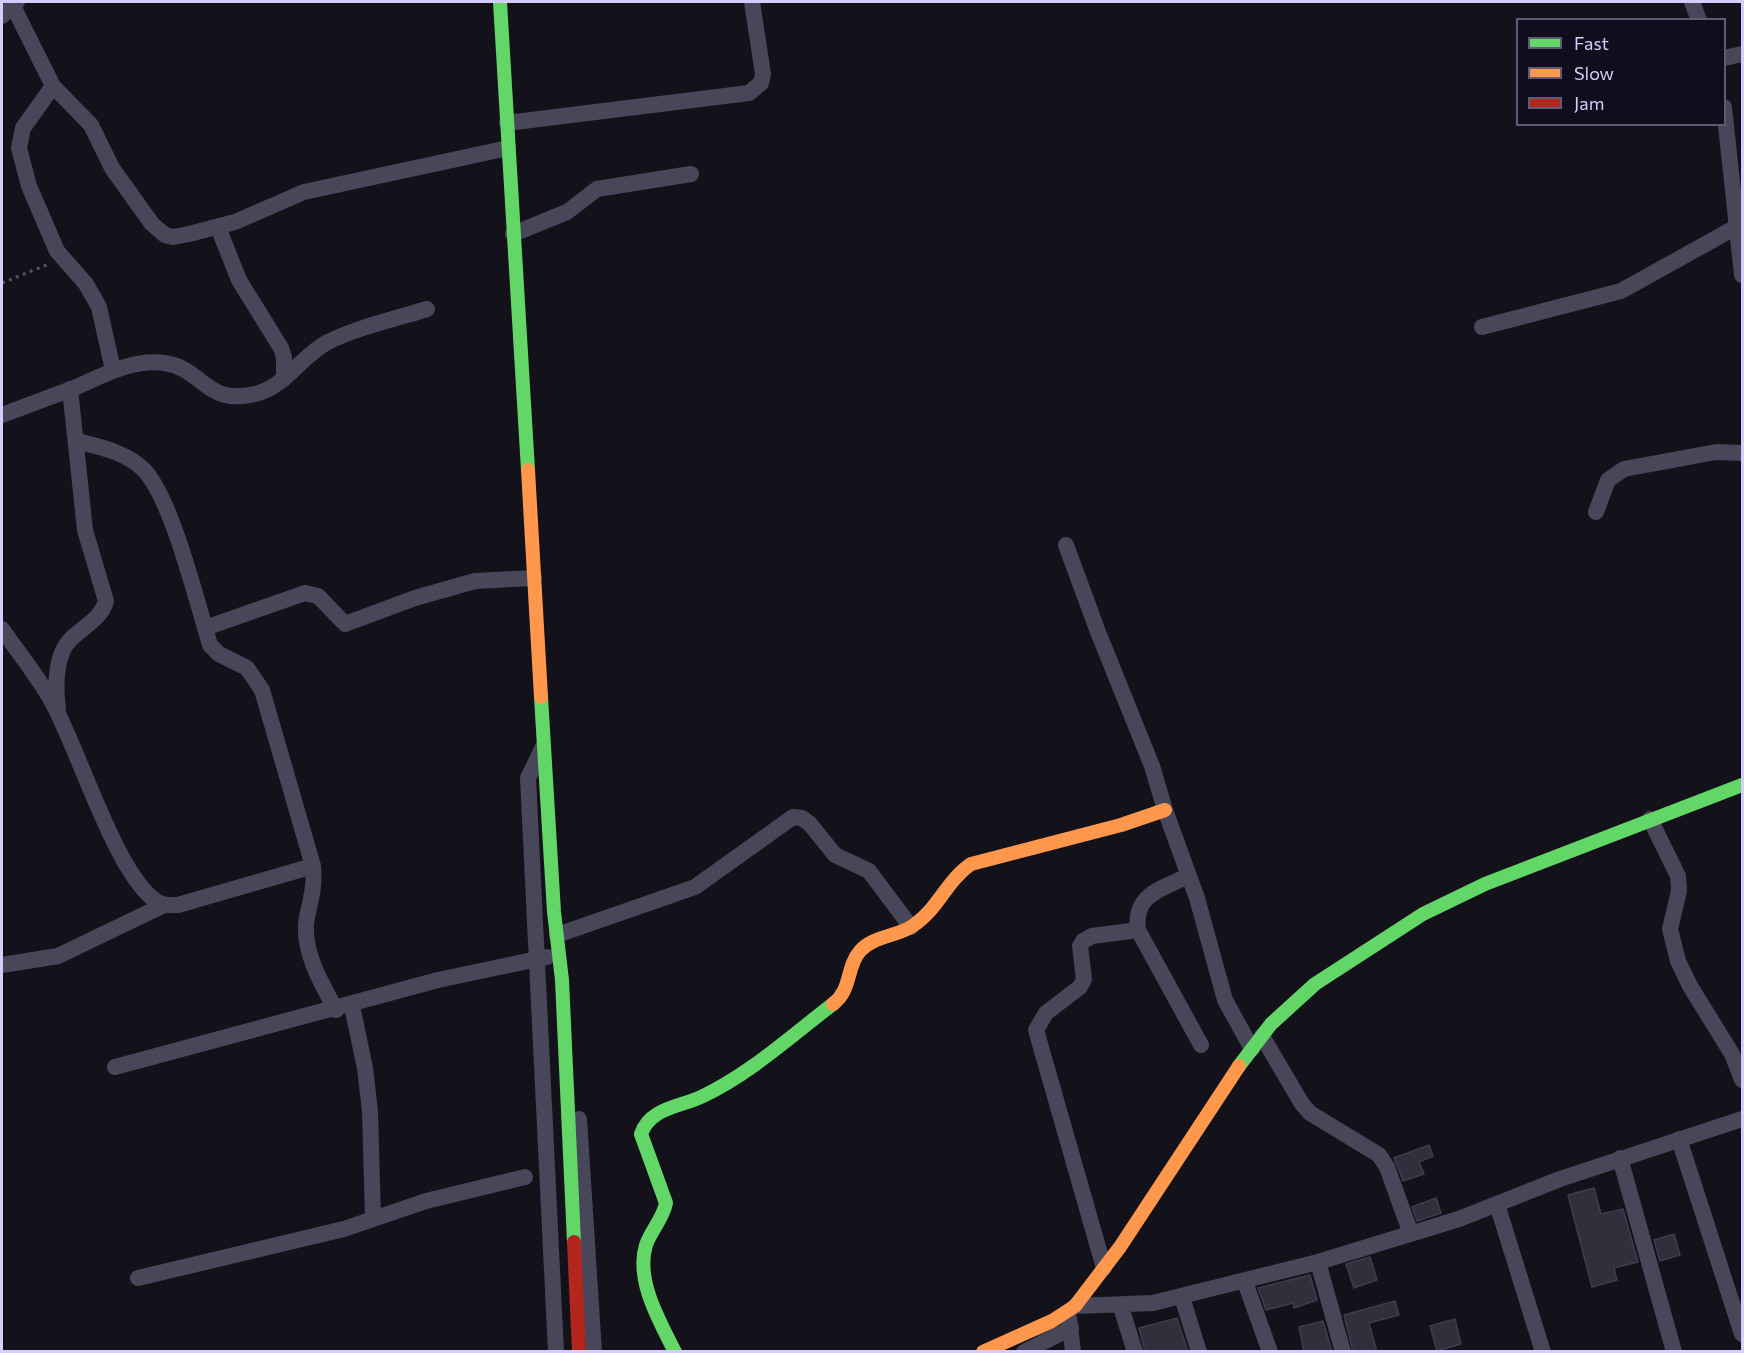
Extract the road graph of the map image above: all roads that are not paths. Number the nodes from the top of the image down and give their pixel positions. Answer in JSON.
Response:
{"nodes":[{"id":1,"x":500,"y":2,"type":"edge"},
{"id":2,"x":752,"y":2,"type":"edge"},
{"id":3,"x":1692,"y":2,"type":"edge"},
{"id":4,"x":10,"y":8,"type":"edge"},
{"id":5,"x":1698,"y":18,"type":"edge"},
{"id":6,"x":1743,"y":54,"type":"edge"},
{"id":7,"x":1726,"y":58,"type":"edge"},
{"id":8,"x":53,"y":86,"type":"junction"},
{"id":9,"x":1726,"y":116,"type":"edge"},
{"id":10,"x":507,"y":123,"type":"junction"},
{"id":11,"x":508,"y":148,"type":"junction"},
{"id":12,"x":691,"y":174,"type":"dead end"},
{"id":13,"x":1738,"y":226,"type":"junction"},
{"id":14,"x":218,"y":227,"type":"junction"},
{"id":15,"x":513,"y":234,"type":"junction"},
{"id":16,"x":1743,"y":275,"type":"edge"},
{"id":17,"x":427,"y":309,"type":"dead end"},
{"id":18,"x":1482,"y":327,"type":"dead end"},
{"id":19,"x":113,"y":370,"type":"junction"},
{"id":20,"x":284,"y":379,"type":"junction"},
{"id":21,"x":70,"y":389,"type":"junction"},
{"id":22,"x":2,"y":415,"type":"edge"},
{"id":23,"x":76,"y":441,"type":"junction"},
{"id":24,"x":1743,"y":453,"type":"edge"},
{"id":25,"x":1596,"y":513,"type":"dead end"},
{"id":26,"x":1066,"y":545,"type":"dead end"},
{"id":27,"x":534,"y":578,"type":"junction"},
{"id":28,"x":205,"y":628,"type":"junction"},
{"id":29,"x":2,"y":629,"type":"edge"},
{"id":30,"x":59,"y":718,"type":"junction"},
{"id":31,"x":544,"y":743,"type":"junction"},
{"id":32,"x":1743,"y":785,"type":"edge"},
{"id":33,"x":548,"y":805,"type":"joint"},
{"id":34,"x":1165,"y":810,"type":"junction"},
{"id":35,"x":1650,"y":819,"type":"junction"},
{"id":36,"x":314,"y":866,"type":"junction"},
{"id":37,"x":1188,"y":876,"type":"junction"},
{"id":38,"x":164,"y":905,"type":"junction"},
{"id":39,"x":911,"y":927,"type":"junction"},
{"id":40,"x":1138,"y":930,"type":"junction"},
{"id":41,"x":561,"y":933,"type":"junction"},
{"id":42,"x":559,"y":955,"type":"junction"},
{"id":43,"x":537,"y":958,"type":"junction"},
{"id":44,"x":2,"y":965,"type":"edge"},
{"id":45,"x":344,"y":1008,"type":"junction"},
{"id":46,"x":1257,"y":1042,"type":"junction"},
{"id":47,"x":1201,"y":1045,"type":"dead end"},
{"id":48,"x":115,"y":1067,"type":"dead end"},
{"id":49,"x":1743,"y":1080,"type":"edge"},
{"id":50,"x":1743,"y":1119,"type":"edge"},
{"id":51,"x":1679,"y":1139,"type":"junction"},
{"id":52,"x":1620,"y":1158,"type":"junction"},
{"id":53,"x":525,"y":1177,"type":"dead end"},
{"id":54,"x":1497,"y":1204,"type":"junction"},
{"id":55,"x":373,"y":1218,"type":"junction"},
{"id":56,"x":1411,"y":1234,"type":"junction"},
{"id":57,"x":1318,"y":1262,"type":"junction"},
{"id":58,"x":1104,"y":1268,"type":"junction"},
{"id":59,"x":138,"y":1278,"type":"dead end"},
{"id":60,"x":1245,"y":1282,"type":"junction"},
{"id":61,"x":1182,"y":1297,"type":"junction"},
{"id":62,"x":1121,"y":1306,"type":"junction"},
{"id":63,"x":1071,"y":1309,"type":"junction"},
{"id":64,"x":1071,"y":1329,"type":"junction"},
{"id":65,"x":1743,"y":1334,"type":"edge"},
{"id":66,"x":556,"y":1352,"type":"edge"},
{"id":67,"x":579,"y":1352,"type":"edge"},
{"id":68,"x":594,"y":1352,"type":"edge"},
{"id":69,"x":675,"y":1352,"type":"edge"},
{"id":70,"x":983,"y":1352,"type":"edge"},
{"id":71,"x":1024,"y":1352,"type":"edge"},
{"id":72,"x":1073,"y":1352,"type":"edge"},
{"id":73,"x":1135,"y":1352,"type":"edge"},
{"id":74,"x":1199,"y":1352,"type":"edge"},
{"id":75,"x":1270,"y":1352,"type":"edge"},
{"id":76,"x":1343,"y":1352,"type":"edge"},
{"id":77,"x":1543,"y":1352,"type":"edge"},
{"id":78,"x":1674,"y":1352,"type":"edge"}],
"edges":[{"from":1,"to":10,"type":"street"},
{"from":2,"to":10,"type":"street"},
{"from":3,"to":5,"type":"street"},
{"from":4,"to":8,"type":"street"},
{"from":6,"to":7,"type":"street"},
{"from":8,"to":14,"type":"street"},
{"from":8,"to":19,"type":"street"},
{"from":9,"to":13,"type":"street"},
{"from":10,"to":11,"type":"street"},
{"from":11,"to":14,"type":"street"},
{"from":11,"to":15,"type":"street"},
{"from":12,"to":15,"type":"street"},
{"from":13,"to":16,"type":"street"},
{"from":13,"to":18,"type":"street"},
{"from":14,"to":20,"type":"street"},
{"from":15,"to":27,"type":"street"},
{"from":17,"to":20,"type":"street"},
{"from":19,"to":20,"type":"street"},
{"from":19,"to":21,"type":"street"},
{"from":21,"to":22,"type":"street"},
{"from":21,"to":23,"type":"street"},
{"from":23,"to":28,"type":"street"},
{"from":23,"to":30,"type":"street"},
{"from":24,"to":25,"type":"street"},
{"from":26,"to":34,"type":"street"},
{"from":27,"to":28,"type":"street"},
{"from":27,"to":31,"type":"street"},
{"from":28,"to":36,"type":"street"},
{"from":29,"to":30,"type":"street"},
{"from":30,"to":38,"type":"street"},
{"from":31,"to":33,"type":"street"},
{"from":31,"to":43,"type":"street"},
{"from":32,"to":35,"type":"street"},
{"from":33,"to":41,"type":"street"},
{"from":34,"to":37,"type":"street"},
{"from":34,"to":39,"type":"street"},
{"from":35,"to":46,"type":"street"},
{"from":35,"to":49,"type":"street"},
{"from":36,"to":38,"type":"street"},
{"from":36,"to":45,"type":"street"},
{"from":37,"to":40,"type":"street"},
{"from":37,"to":46,"type":"street"},
{"from":38,"to":44,"type":"street"},
{"from":39,"to":41,"type":"street"},
{"from":39,"to":69,"type":"street"},
{"from":40,"to":47,"type":"street"},
{"from":40,"to":58,"type":"street"},
{"from":41,"to":42,"type":"street"},
{"from":41,"to":68,"type":"street"},
{"from":42,"to":43,"type":"street"},
{"from":42,"to":67,"type":"street"},
{"from":43,"to":45,"type":"street"},
{"from":43,"to":66,"type":"street"},
{"from":45,"to":48,"type":"street"},
{"from":45,"to":55,"type":"street"},
{"from":46,"to":56,"type":"street"},
{"from":46,"to":58,"type":"street"},
{"from":50,"to":51,"type":"street"},
{"from":51,"to":52,"type":"street"},
{"from":51,"to":65,"type":"street"},
{"from":52,"to":54,"type":"street"},
{"from":52,"to":78,"type":"street"},
{"from":53,"to":55,"type":"street"},
{"from":54,"to":56,"type":"street"},
{"from":54,"to":77,"type":"street"},
{"from":55,"to":59,"type":"street"},
{"from":56,"to":57,"type":"street"},
{"from":57,"to":60,"type":"street"},
{"from":57,"to":76,"type":"street"},
{"from":58,"to":63,"type":"street"},
{"from":60,"to":61,"type":"street"},
{"from":60,"to":75,"type":"street"},
{"from":61,"to":62,"type":"street"},
{"from":61,"to":74,"type":"street"},
{"from":62,"to":63,"type":"street"},
{"from":62,"to":73,"type":"street"},
{"from":63,"to":64,"type":"street"},
{"from":63,"to":70,"type":"street"},
{"from":64,"to":71,"type":"street"},
{"from":64,"to":72,"type":"street"}]}
